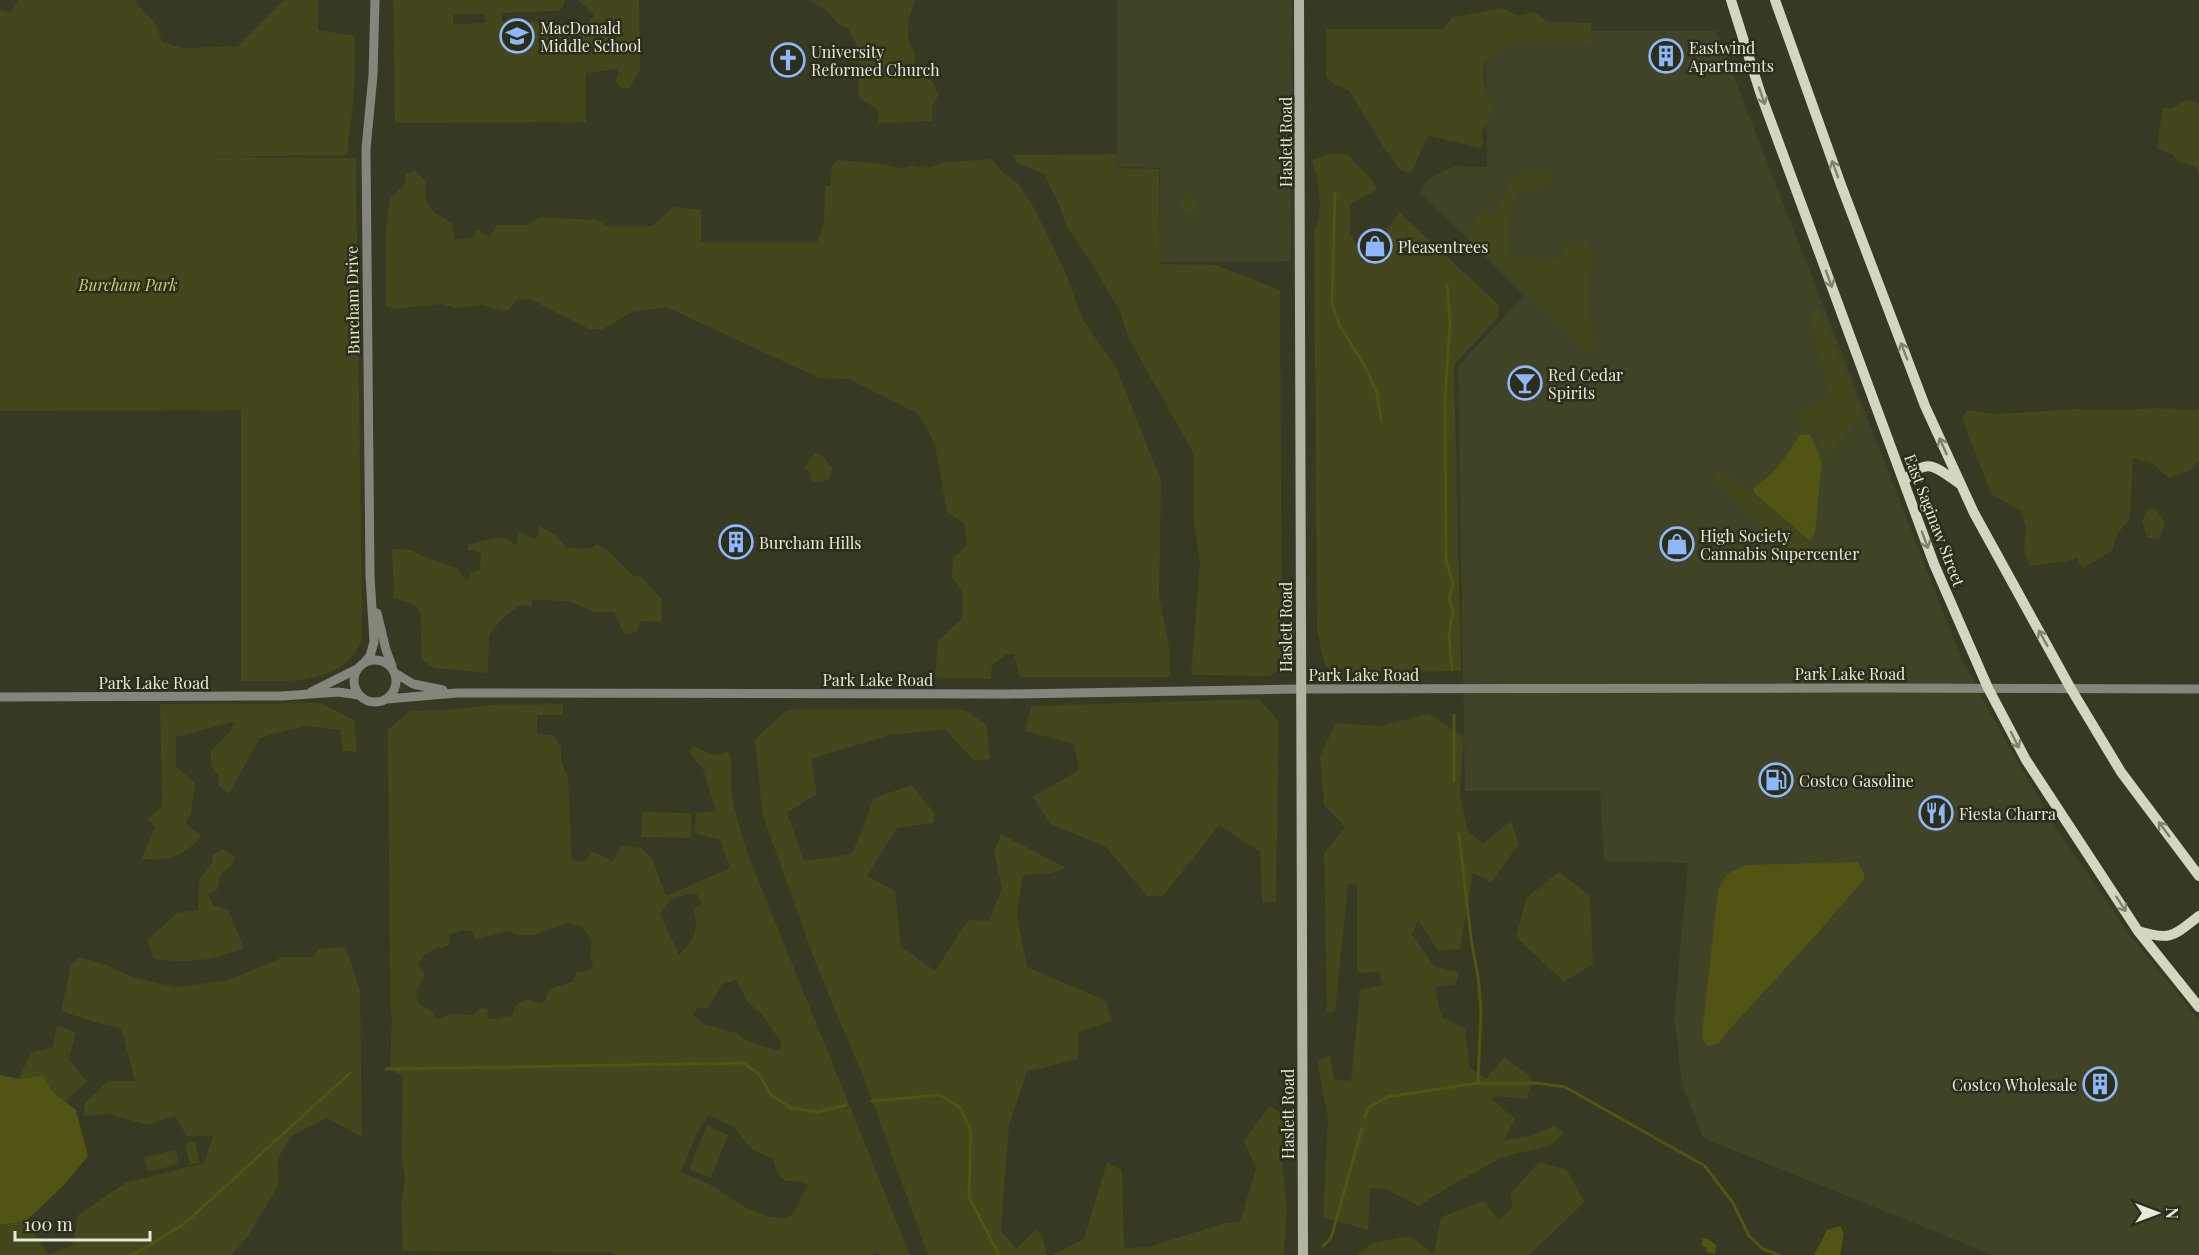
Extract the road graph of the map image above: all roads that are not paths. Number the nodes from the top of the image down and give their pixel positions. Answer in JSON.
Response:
{"nodes":[{"id":1,"x":375,"y":0,"type":"edge"},
{"id":2,"x":1299,"y":0,"type":"edge"},
{"id":3,"x":1731,"y":0,"type":"edge"},
{"id":4,"x":1775,"y":0,"type":"edge"},
{"id":5,"x":1904,"y":481,"type":"junction"},
{"id":6,"x":1960,"y":484,"type":"junction"},
{"id":7,"x":373,"y":601,"type":"junction"},
{"id":8,"x":360,"y":666,"type":"junction"},
{"id":9,"x":394,"y":670,"type":"junction"},
{"id":10,"x":1988,"y":688,"type":"junction"},
{"id":11,"x":1300,"y":689,"type":"junction"},
{"id":12,"x":2071,"y":689,"type":"junction"},
{"id":13,"x":2199,"y":689,"type":"edge"},
{"id":14,"x":309,"y":693,"type":"junction"},
{"id":15,"x":457,"y":693,"type":"junction"},
{"id":16,"x":359,"y":695,"type":"junction"},
{"id":17,"x":0,"y":697,"type":"edge"},
{"id":18,"x":387,"y":699,"type":"junction"},
{"id":19,"x":2199,"y":876,"type":"edge"},
{"id":20,"x":2199,"y":916,"type":"edge"},
{"id":21,"x":2138,"y":930,"type":"junction"},
{"id":22,"x":2199,"y":1007,"type":"edge"},
{"id":23,"x":1303,"y":1255,"type":"edge"}],
"edges":[{"from":1,"to":7,"type":"street","name":"Burcham Drive"},
{"from":2,"to":11,"type":"main road","name":"Haslett Road"},
{"from":3,"to":5,"type":"main road","name":"East Saginaw Street","one_way":true},
{"from":6,"to":4,"type":"main road","name":"East Saginaw Street","one_way":true},
{"from":5,"to":6,"type":"main road"},
{"from":5,"to":10,"type":"main road","name":"East Saginaw Street","one_way":true},
{"from":12,"to":6,"type":"main road","name":"East Saginaw Street","one_way":true},
{"from":7,"to":8,"type":"street","name":"Burcham Drive"},
{"from":7,"to":9,"type":"street","name":"Burcham Drive"},
{"from":8,"to":9,"type":"street"},
{"from":8,"to":14,"type":"street","name":"Park Lake Road"},
{"from":8,"to":16,"type":"street"},
{"from":9,"to":15,"type":"street","name":"Park Lake Road"},
{"from":9,"to":18,"type":"street"},
{"from":10,"to":11,"type":"street","name":"Park Lake Road"},
{"from":10,"to":12,"type":"street","name":"Park Lake Road"},
{"from":10,"to":21,"type":"main road","name":"East Saginaw Street","one_way":true},
{"from":11,"to":15,"type":"street","name":"Park Lake Road"},
{"from":11,"to":23,"type":"main road","name":"Haslett Road"},
{"from":12,"to":13,"type":"street","name":"Park Lake Road"},
{"from":19,"to":12,"type":"main road","name":"East Saginaw Street","one_way":true},
{"from":14,"to":16,"type":"street","name":"Park Lake Road"},
{"from":14,"to":17,"type":"street","name":"Park Lake Road"},
{"from":15,"to":18,"type":"street","name":"Park Lake Road"},
{"from":16,"to":18,"type":"street"},
{"from":20,"to":21,"type":"main road"},
{"from":21,"to":22,"type":"main road","name":"East Saginaw Street"}]}
